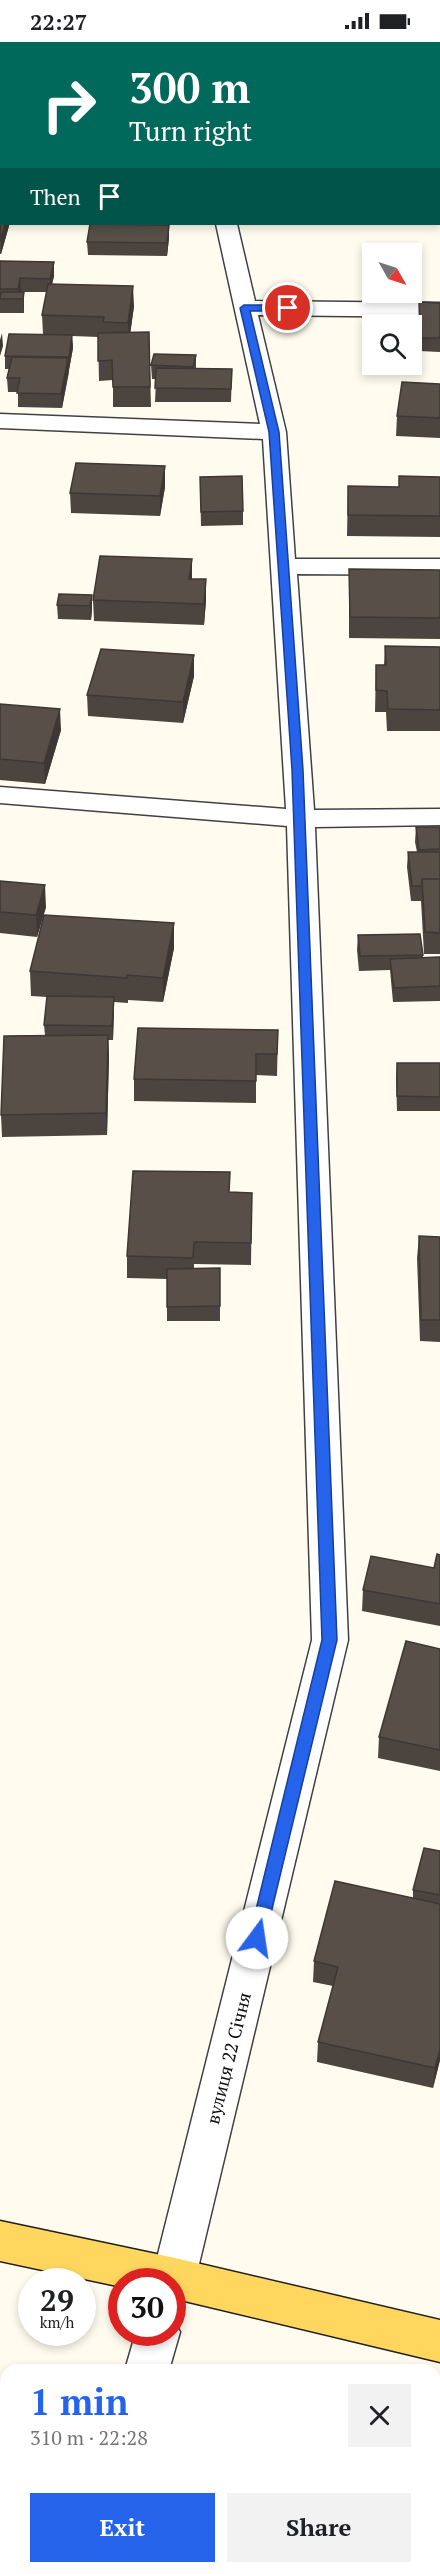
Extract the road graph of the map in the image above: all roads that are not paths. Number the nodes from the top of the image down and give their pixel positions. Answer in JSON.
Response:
{"nodes":[{"id":1,"x":226,"y":225,"type":"edge"},
{"id":2,"x":244,"y":308,"type":"junction"},
{"id":3,"x":440,"y":310,"type":"edge"},
{"id":4,"x":0,"y":420,"type":"edge"},
{"id":5,"x":274,"y":432,"type":"junction"},
{"id":6,"x":283,"y":567,"type":"junction"},
{"id":7,"x":440,"y":567,"type":"edge"},
{"id":8,"x":0,"y":795,"type":"edge"},
{"id":9,"x":440,"y":818,"type":"edge"},
{"id":10,"x":301,"y":819,"type":"junction"},
{"id":11,"x":0,"y":2241,"type":"edge"},
{"id":12,"x":117,"y":2268,"type":"edge"},
{"id":13,"x":177,"y":2268,"type":"edge"},
{"id":14,"x":186,"y":2284,"type":"edge"},
{"id":15,"x":440,"y":2341,"type":"edge"},
{"id":16,"x":154,"y":2346,"type":"edge"},
{"id":17,"x":149,"y":2364,"type":"edge"}],
"edges":[{"from":1,"to":2,"type":"street","name":"вулиця 22 Січня"},
{"from":2,"to":3,"type":"street"},
{"from":2,"to":5,"type":"street","name":"вулиця 22 Січня"},
{"from":4,"to":5,"type":"street"},
{"from":5,"to":6,"type":"street","name":"вулиця 22 Січня"},
{"from":6,"to":7,"type":"street"},
{"from":6,"to":10,"type":"street","name":"вулиця 22 Січня"},
{"from":8,"to":10,"type":"street"},
{"from":9,"to":10,"type":"street"},
{"from":10,"to":13,"type":"street","name":"вулиця 22 Січня"},
{"from":11,"to":12,"type":"main road"},
{"from":14,"to":15,"type":"main road"},
{"from":16,"to":17,"type":"street"}]}
